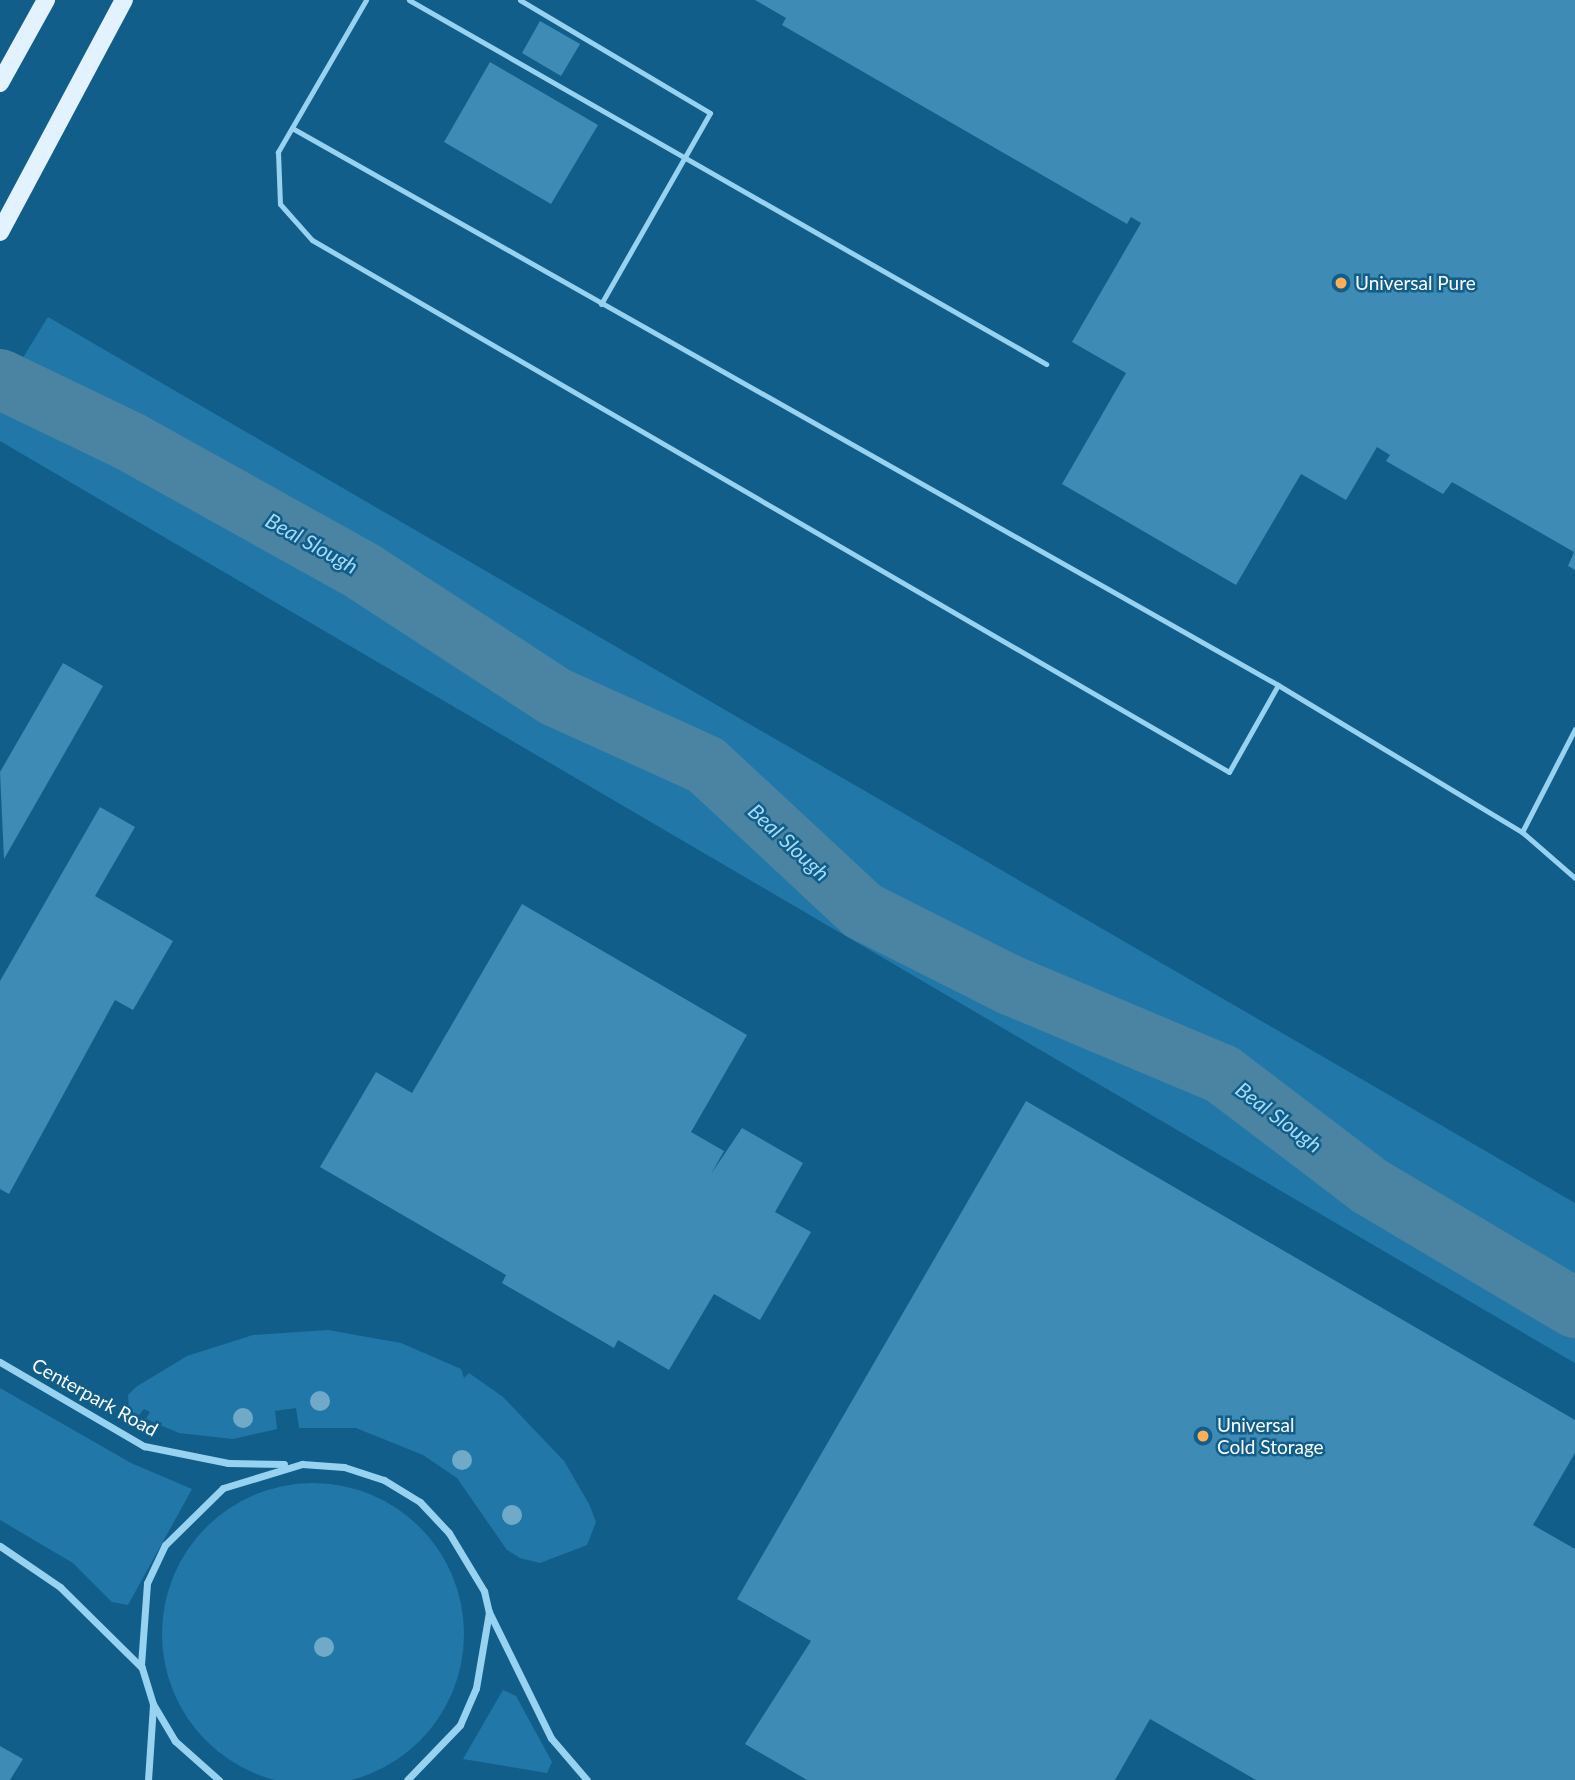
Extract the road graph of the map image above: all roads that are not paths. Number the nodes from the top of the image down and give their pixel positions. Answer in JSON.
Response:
{"nodes":[{"id":1,"x":46,"y":0,"type":"edge"},
{"id":2,"x":124,"y":0,"type":"edge"},
{"id":3,"x":366,"y":0,"type":"edge"},
{"id":4,"x":409,"y":0,"type":"edge"},
{"id":5,"x":520,"y":0,"type":"edge"},
{"id":6,"x":0,"y":83,"type":"edge"},
{"id":7,"x":292,"y":128,"type":"junction"},
{"id":8,"x":685,"y":157,"type":"junction"},
{"id":9,"x":4,"y":224,"type":"edge"},
{"id":10,"x":601,"y":304,"type":"junction"},
{"id":11,"x":1046,"y":364,"type":"dead end"},
{"id":12,"x":1278,"y":685,"type":"junction"},
{"id":13,"x":1575,"y":729,"type":"edge"},
{"id":14,"x":1522,"y":832,"type":"junction"},
{"id":15,"x":1575,"y":878,"type":"edge"},
{"id":16,"x":0,"y":1362,"type":"edge"},
{"id":17,"x":302,"y":1464,"type":"junction"},
{"id":18,"x":0,"y":1546,"type":"edge"},
{"id":19,"x":489,"y":1612,"type":"junction"},
{"id":20,"x":142,"y":1668,"type":"junction"},
{"id":21,"x":153,"y":1704,"type":"junction"},
{"id":22,"x":148,"y":1780,"type":"edge"},
{"id":23,"x":219,"y":1780,"type":"edge"},
{"id":24,"x":407,"y":1780,"type":"edge"},
{"id":25,"x":587,"y":1780,"type":"edge"}],
"edges":[{"from":1,"to":6,"type":"main road"},
{"from":2,"to":9,"type":"main road"},
{"from":3,"to":7,"type":"lane"},
{"from":4,"to":8,"type":"lane"},
{"from":5,"to":8,"type":"lane"},
{"from":7,"to":10,"type":"lane"},
{"from":7,"to":12,"type":"lane"},
{"from":8,"to":10,"type":"lane"},
{"from":8,"to":11,"type":"lane"},
{"from":10,"to":12,"type":"lane"},
{"from":12,"to":14,"type":"lane"},
{"from":13,"to":14,"type":"lane"},
{"from":14,"to":15,"type":"lane"},
{"from":16,"to":17,"type":"street","name":"Centerpark Road"},
{"from":17,"to":19,"type":"street","name":"Centerpark Road"},
{"from":17,"to":20,"type":"street"},
{"from":18,"to":20,"type":"street"},
{"from":19,"to":24,"type":"street"},
{"from":19,"to":25,"type":"street"},
{"from":20,"to":21,"type":"street"},
{"from":21,"to":22,"type":"street"},
{"from":21,"to":23,"type":"street"}]}
